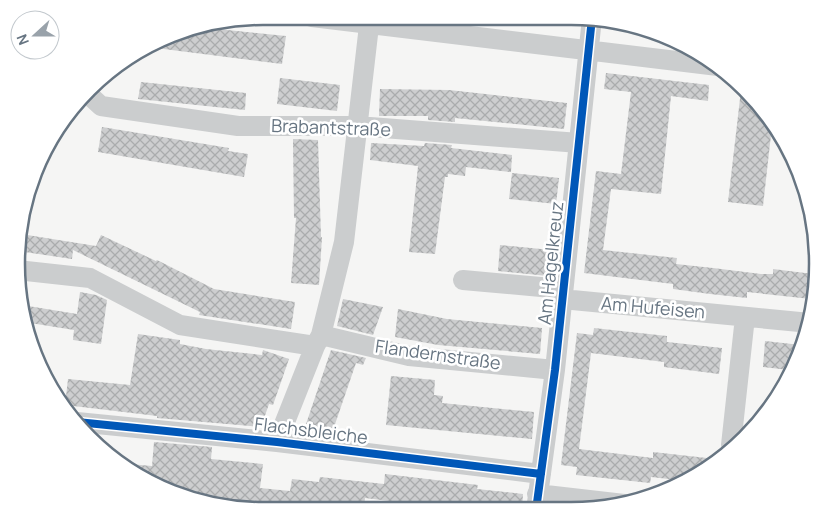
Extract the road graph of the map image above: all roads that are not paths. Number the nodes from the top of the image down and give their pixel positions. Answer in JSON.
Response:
{"nodes":[{"id":1,"x":369,"y":25,"type":"edge"},
{"id":2,"x":405,"y":25,"type":"edge"},
{"id":3,"x":591,"y":26,"type":"edge"},
{"id":4,"x":588,"y":51,"type":"junction"},
{"id":5,"x":702,"y":64,"type":"edge"},
{"id":6,"x":92,"y":98,"type":"edge"},
{"id":7,"x":357,"y":126,"type":"junction"},
{"id":8,"x":579,"y":143,"type":"junction"},
{"id":9,"x":25,"y":271,"type":"edge"},
{"id":10,"x":463,"y":280,"type":"dead end"},
{"id":11,"x":562,"y":294,"type":"junction"},
{"id":12,"x":745,"y":317,"type":"junction"},
{"id":13,"x":802,"y":322,"type":"edge"},
{"id":14,"x":318,"y":341,"type":"junction"},
{"id":15,"x":555,"y":370,"type":"junction"},
{"id":16,"x":86,"y":423,"type":"edge"},
{"id":17,"x":733,"y":438,"type":"edge"},
{"id":18,"x":277,"y":442,"type":"junction"},
{"id":19,"x":540,"y":474,"type":"junction"},
{"id":20,"x":536,"y":502,"type":"edge"}],
"edges":[{"from":1,"to":7,"type":"street"},
{"from":2,"to":4,"type":"street"},
{"from":3,"to":4,"type":"street","name":"Am Hagelkreuz"},
{"from":4,"to":5,"type":"street"},
{"from":4,"to":8,"type":"street","name":"Am Hagelkreuz"},
{"from":6,"to":7,"type":"street","name":"Brabantstraße"},
{"from":7,"to":8,"type":"street","name":"Brabantstraße"},
{"from":7,"to":14,"type":"street"},
{"from":8,"to":11,"type":"street","name":"Am Hagelkreuz"},
{"from":9,"to":14,"type":"street","name":"Flandernstraße"},
{"from":10,"to":11,"type":"street","name":"Am Hagelkreuz"},
{"from":11,"to":12,"type":"street","name":"Am Hufeisen"},
{"from":11,"to":15,"type":"street","name":"Am Hagelkreuz"},
{"from":12,"to":13,"type":"street","name":"Am Hufeisen"},
{"from":12,"to":17,"type":"street"},
{"from":14,"to":15,"type":"street","name":"Flandernstraße"},
{"from":14,"to":18,"type":"street"},
{"from":15,"to":19,"type":"street","name":"Am Hagelkreuz"},
{"from":16,"to":18,"type":"street","name":"Flachsbleiche"},
{"from":18,"to":19,"type":"street","name":"Flachsbleiche"},
{"from":19,"to":20,"type":"street","name":"Am Hagelkreuz"}]}
